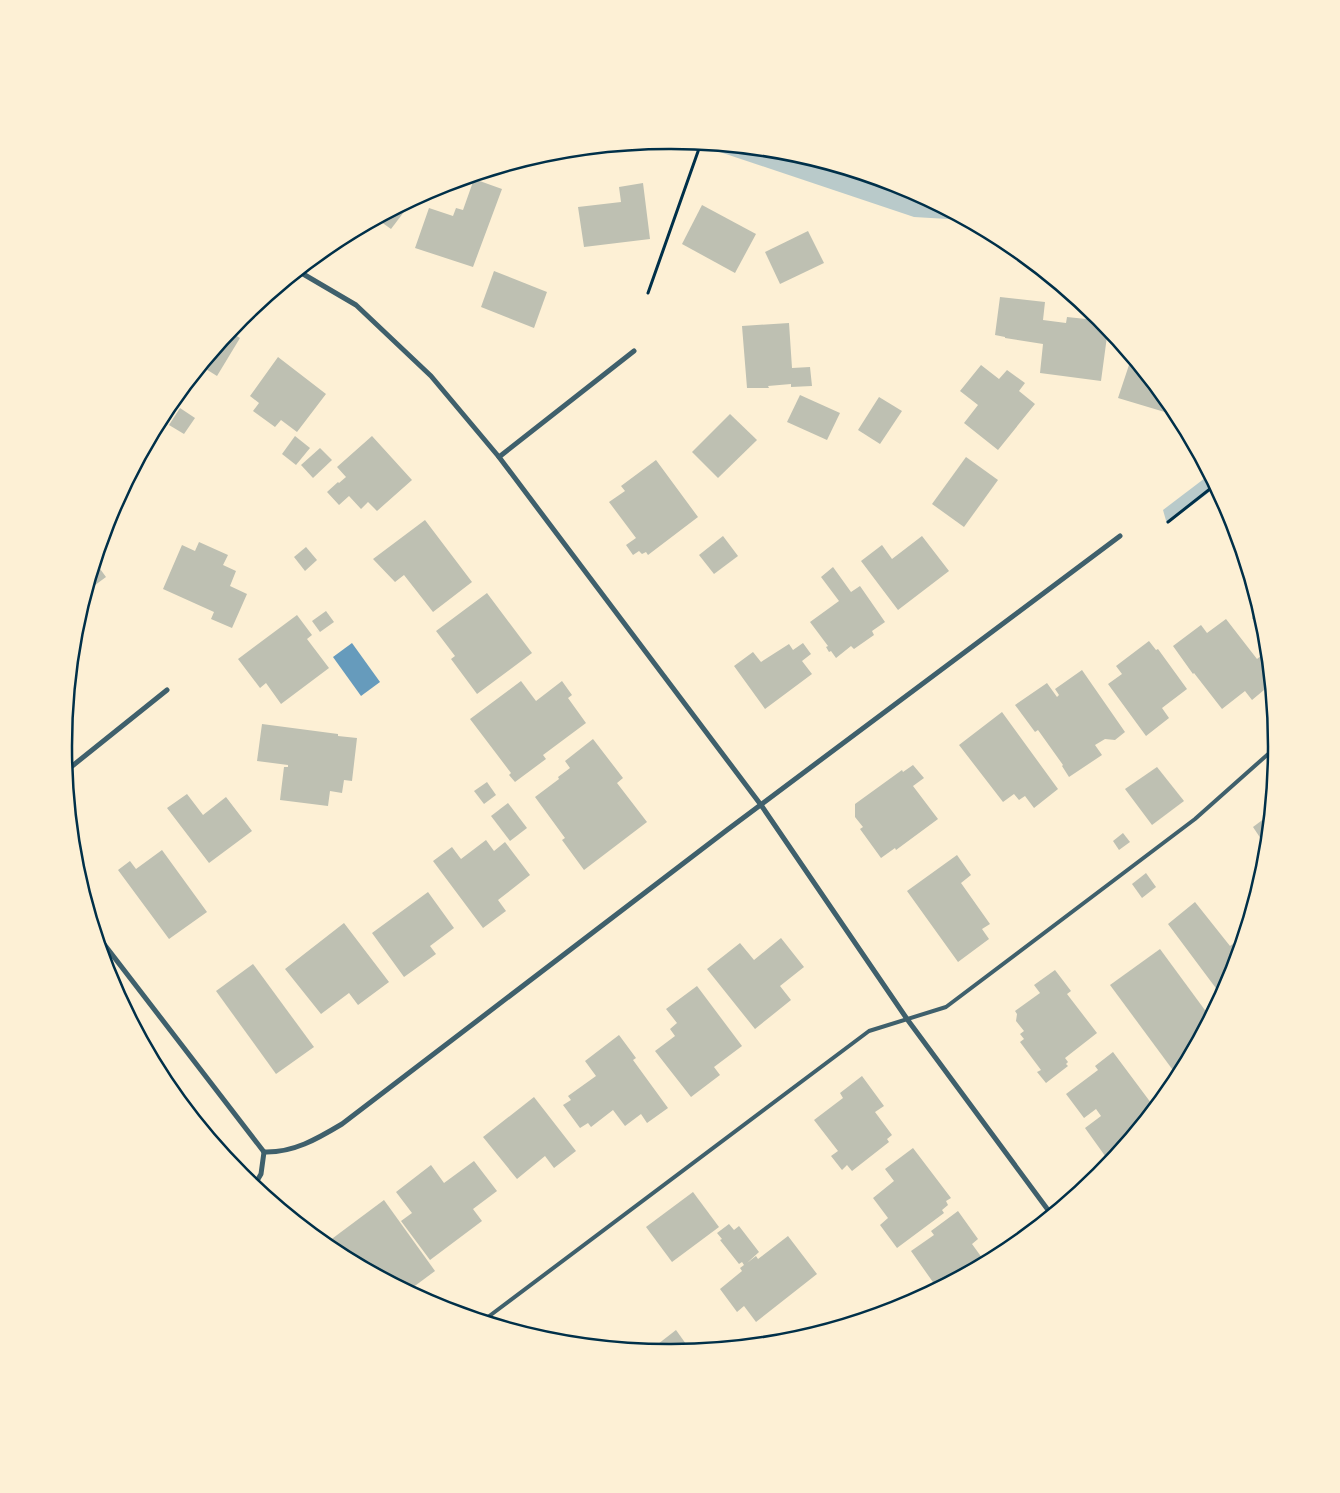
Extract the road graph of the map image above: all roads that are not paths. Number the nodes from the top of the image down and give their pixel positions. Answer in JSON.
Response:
{"nodes":[{"id":1,"x":303,"y":274,"type":"edge"},
{"id":2,"x":634,"y":351,"type":"dead end"},
{"id":3,"x":499,"y":457,"type":"junction"},
{"id":4,"x":1120,"y":536,"type":"dead end"},
{"id":5,"x":167,"y":690,"type":"dead end"},
{"id":6,"x":1268,"y":755,"type":"edge"},
{"id":7,"x":73,"y":765,"type":"edge"},
{"id":8,"x":761,"y":805,"type":"junction"},
{"id":9,"x":108,"y":949,"type":"edge"},
{"id":10,"x":907,"y":1019,"type":"junction"},
{"id":11,"x":264,"y":1152,"type":"junction"},
{"id":12,"x":258,"y":1179,"type":"edge"},
{"id":13,"x":1048,"y":1210,"type":"edge"},
{"id":14,"x":490,"y":1316,"type":"edge"}],
"edges":[{"from":1,"to":3,"type":"street"},
{"from":2,"to":3,"type":"street"},
{"from":3,"to":8,"type":"street"},
{"from":4,"to":8,"type":"street"},
{"from":5,"to":7,"type":"street"},
{"from":6,"to":10,"type":"lane"},
{"from":8,"to":10,"type":"street"},
{"from":8,"to":11,"type":"street"},
{"from":9,"to":11,"type":"street"},
{"from":10,"to":13,"type":"street"},
{"from":10,"to":14,"type":"lane"},
{"from":11,"to":12,"type":"street"}]}
